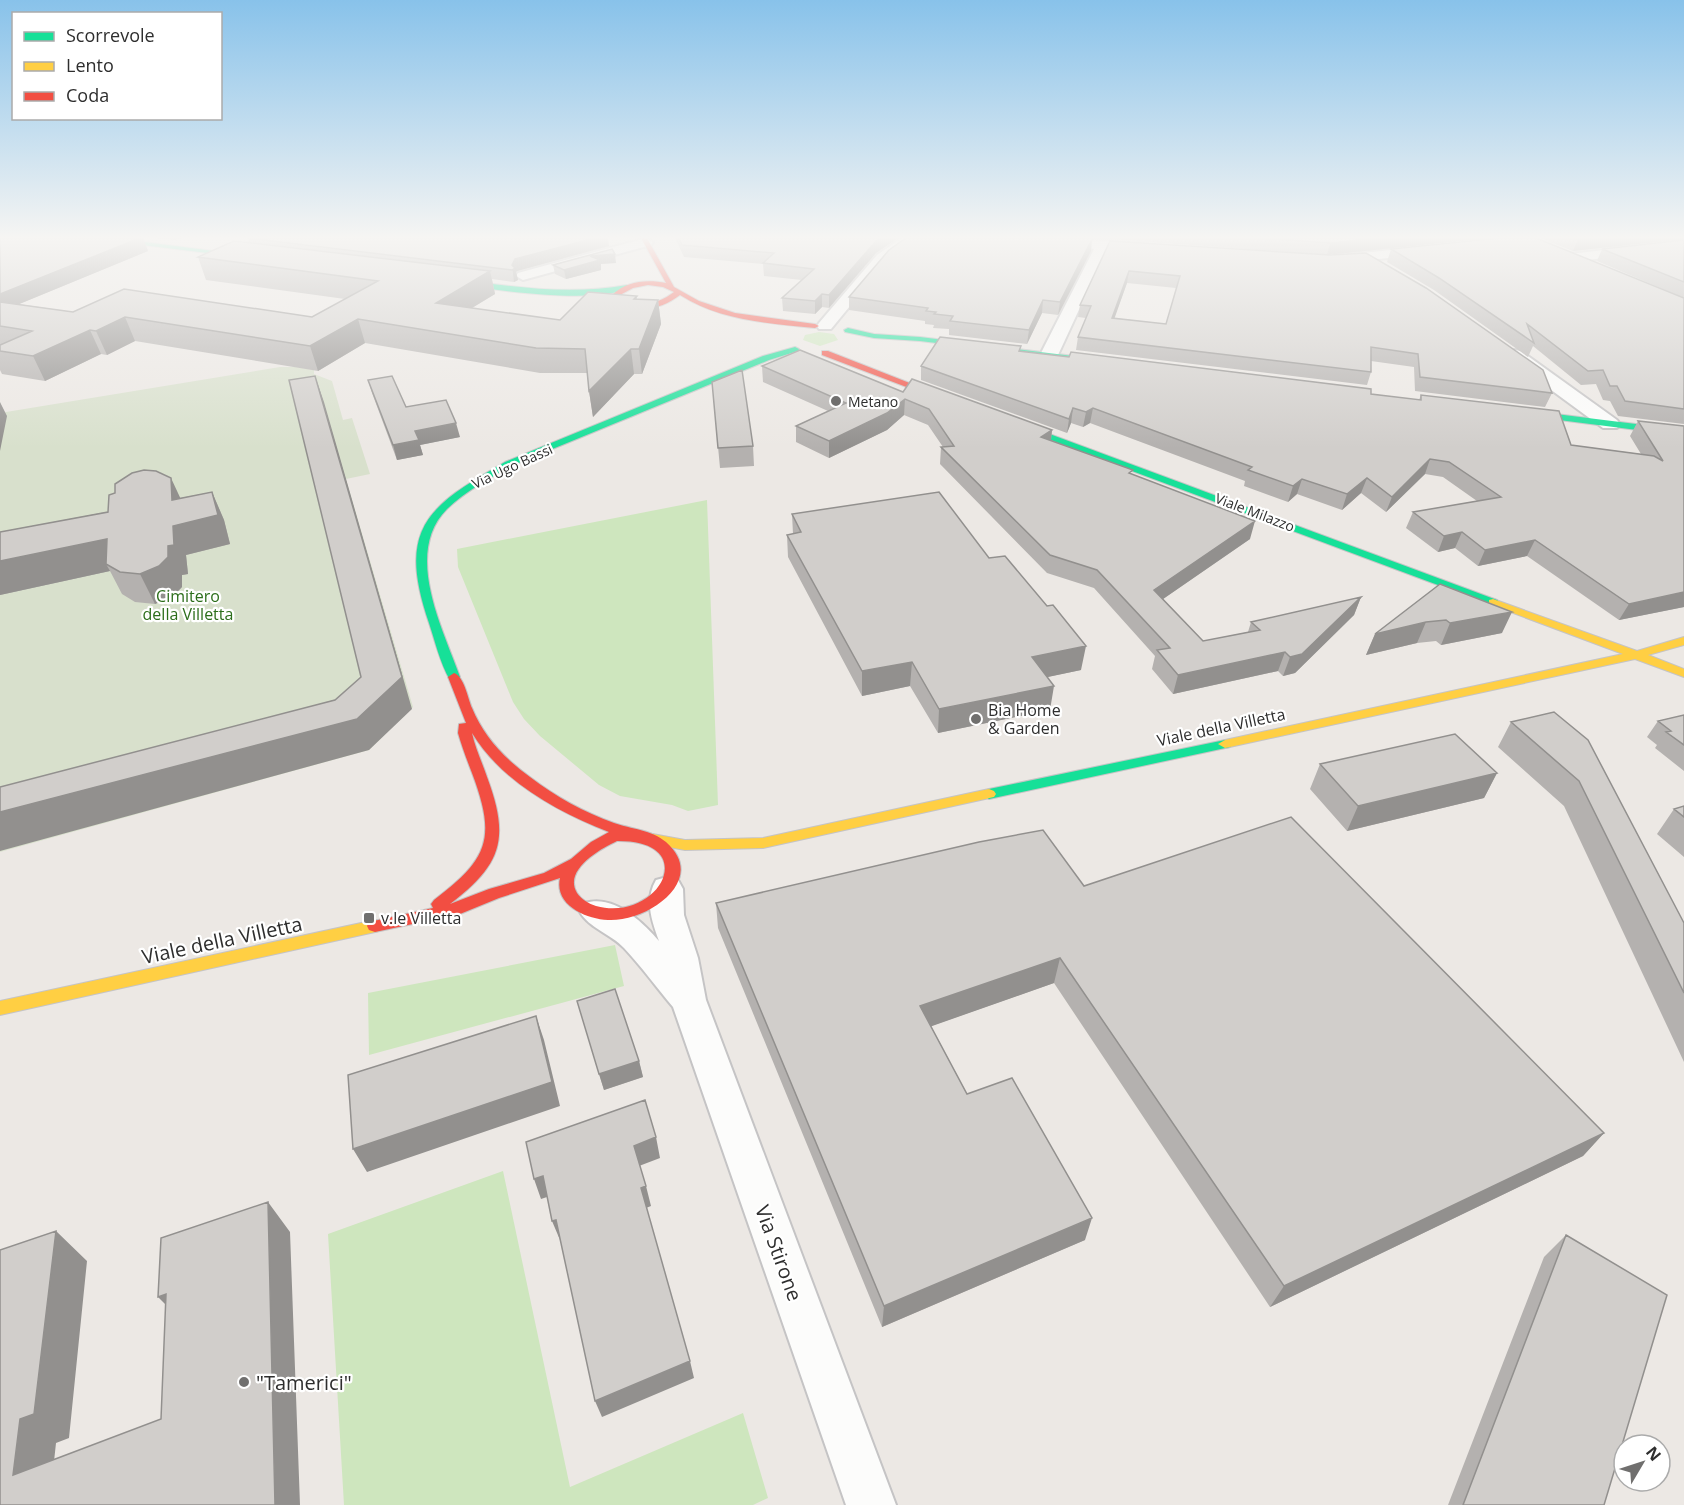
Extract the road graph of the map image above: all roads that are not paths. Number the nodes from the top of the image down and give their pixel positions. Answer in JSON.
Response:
{"nodes":[{"id":1,"x":663,"y":308,"type":"edge"},
{"id":2,"x":714,"y":308,"type":"edge"},
{"id":3,"x":836,"y":308,"type":"edge"},
{"id":4,"x":1072,"y":308,"type":"edge"},
{"id":5,"x":820,"y":326,"type":"junction"},
{"id":6,"x":848,"y":330,"type":"junction"},
{"id":7,"x":786,"y":338,"type":"junction"},
{"id":8,"x":1498,"y":344,"type":"edge"},
{"id":9,"x":795,"y":349,"type":"junction"},
{"id":10,"x":825,"y":353,"type":"junction"},
{"id":11,"x":1049,"y":355,"type":"junction"},
{"id":12,"x":1131,"y":365,"type":"edge"},
{"id":13,"x":967,"y":406,"type":"edge"},
{"id":14,"x":1505,"y":411,"type":"edge"},
{"id":15,"x":1000,"y":418,"type":"edge"},
{"id":16,"x":1610,"y":424,"type":"junction"},
{"id":17,"x":1684,"y":433,"type":"edge"},
{"id":18,"x":1684,"y":641,"type":"edge"},
{"id":19,"x":1637,"y":655,"type":"junction"},
{"id":20,"x":1684,"y":673,"type":"edge"},
{"id":21,"x":466,"y":710,"type":"junction"},
{"id":22,"x":542,"y":795,"type":"junction"},
{"id":23,"x":559,"y":820,"type":"dead end"},
{"id":24,"x":642,"y":837,"type":"junction"},
{"id":25,"x":763,"y":843,"type":"junction"},
{"id":26,"x":577,"y":844,"type":"dead end"},
{"id":27,"x":729,"y":858,"type":"dead end"},
{"id":28,"x":573,"y":862,"type":"junction"},
{"id":29,"x":673,"y":883,"type":"junction"},
{"id":30,"x":559,"y":901,"type":"dead end"},
{"id":31,"x":496,"y":909,"type":"dead end"},
{"id":32,"x":453,"y":910,"type":"junction"},
{"id":33,"x":592,"y":911,"type":"junction"},
{"id":34,"x":399,"y":922,"type":"junction"},
{"id":35,"x":688,"y":1000,"type":"junction"},
{"id":36,"x":0,"y":1008,"type":"edge"},
{"id":37,"x":871,"y":1505,"type":"edge"}],
"edges":[{"from":1,"to":7,"type":"street"},
{"from":2,"to":5,"type":"street"},
{"from":3,"to":5,"type":"street"},
{"from":4,"to":11,"type":"street"},
{"from":5,"to":6,"type":"street"},
{"from":5,"to":7,"type":"street"},
{"from":6,"to":10,"type":"street"},
{"from":6,"to":11,"type":"street"},
{"from":7,"to":9,"type":"street"},
{"from":8,"to":16,"type":"street"},
{"from":9,"to":10,"type":"street"},
{"from":9,"to":21,"type":"street","name":"Via Ugo Bassi"},
{"from":10,"to":13,"type":"street"},
{"from":11,"to":12,"type":"street"},
{"from":14,"to":16,"type":"street"},
{"from":15,"to":19,"type":"street","name":"Viale Milazzo"},
{"from":16,"to":17,"type":"street"},
{"from":18,"to":19,"type":"street","name":"Viale della Villetta"},
{"from":19,"to":20,"type":"street","name":"Viale Milazzo"},
{"from":19,"to":25,"type":"street","name":"Viale della Villetta"},
{"from":21,"to":22,"type":"street","name":"Via Ugo Bassi"},
{"from":21,"to":34,"type":"street"},
{"from":22,"to":23,"type":"street","name":"Via Ugo Bassi"},
{"from":22,"to":24,"type":"street","name":"Via Ugo Bassi"},
{"from":24,"to":25,"type":"street","name":"Viale della Villetta"},
{"from":24,"to":28,"type":"street"},
{"from":24,"to":29,"type":"street"},
{"from":25,"to":27,"type":"street","name":"Viale della Villetta"},
{"from":26,"to":28,"type":"street"},
{"from":28,"to":32,"type":"street","name":"Viale della Villetta"},
{"from":28,"to":33,"type":"street"},
{"from":29,"to":33,"type":"street"},
{"from":29,"to":35,"type":"street","name":"Via Stirone"},
{"from":30,"to":33,"type":"street"},
{"from":31,"to":32,"type":"street","name":"Viale della Villetta"},
{"from":32,"to":34,"type":"street","name":"Viale della Villetta"},
{"from":33,"to":35,"type":"street","name":"Via Stirone"},
{"from":34,"to":36,"type":"street","name":"Viale della Villetta"},
{"from":35,"to":37,"type":"street","name":"Via Stirone"}]}
